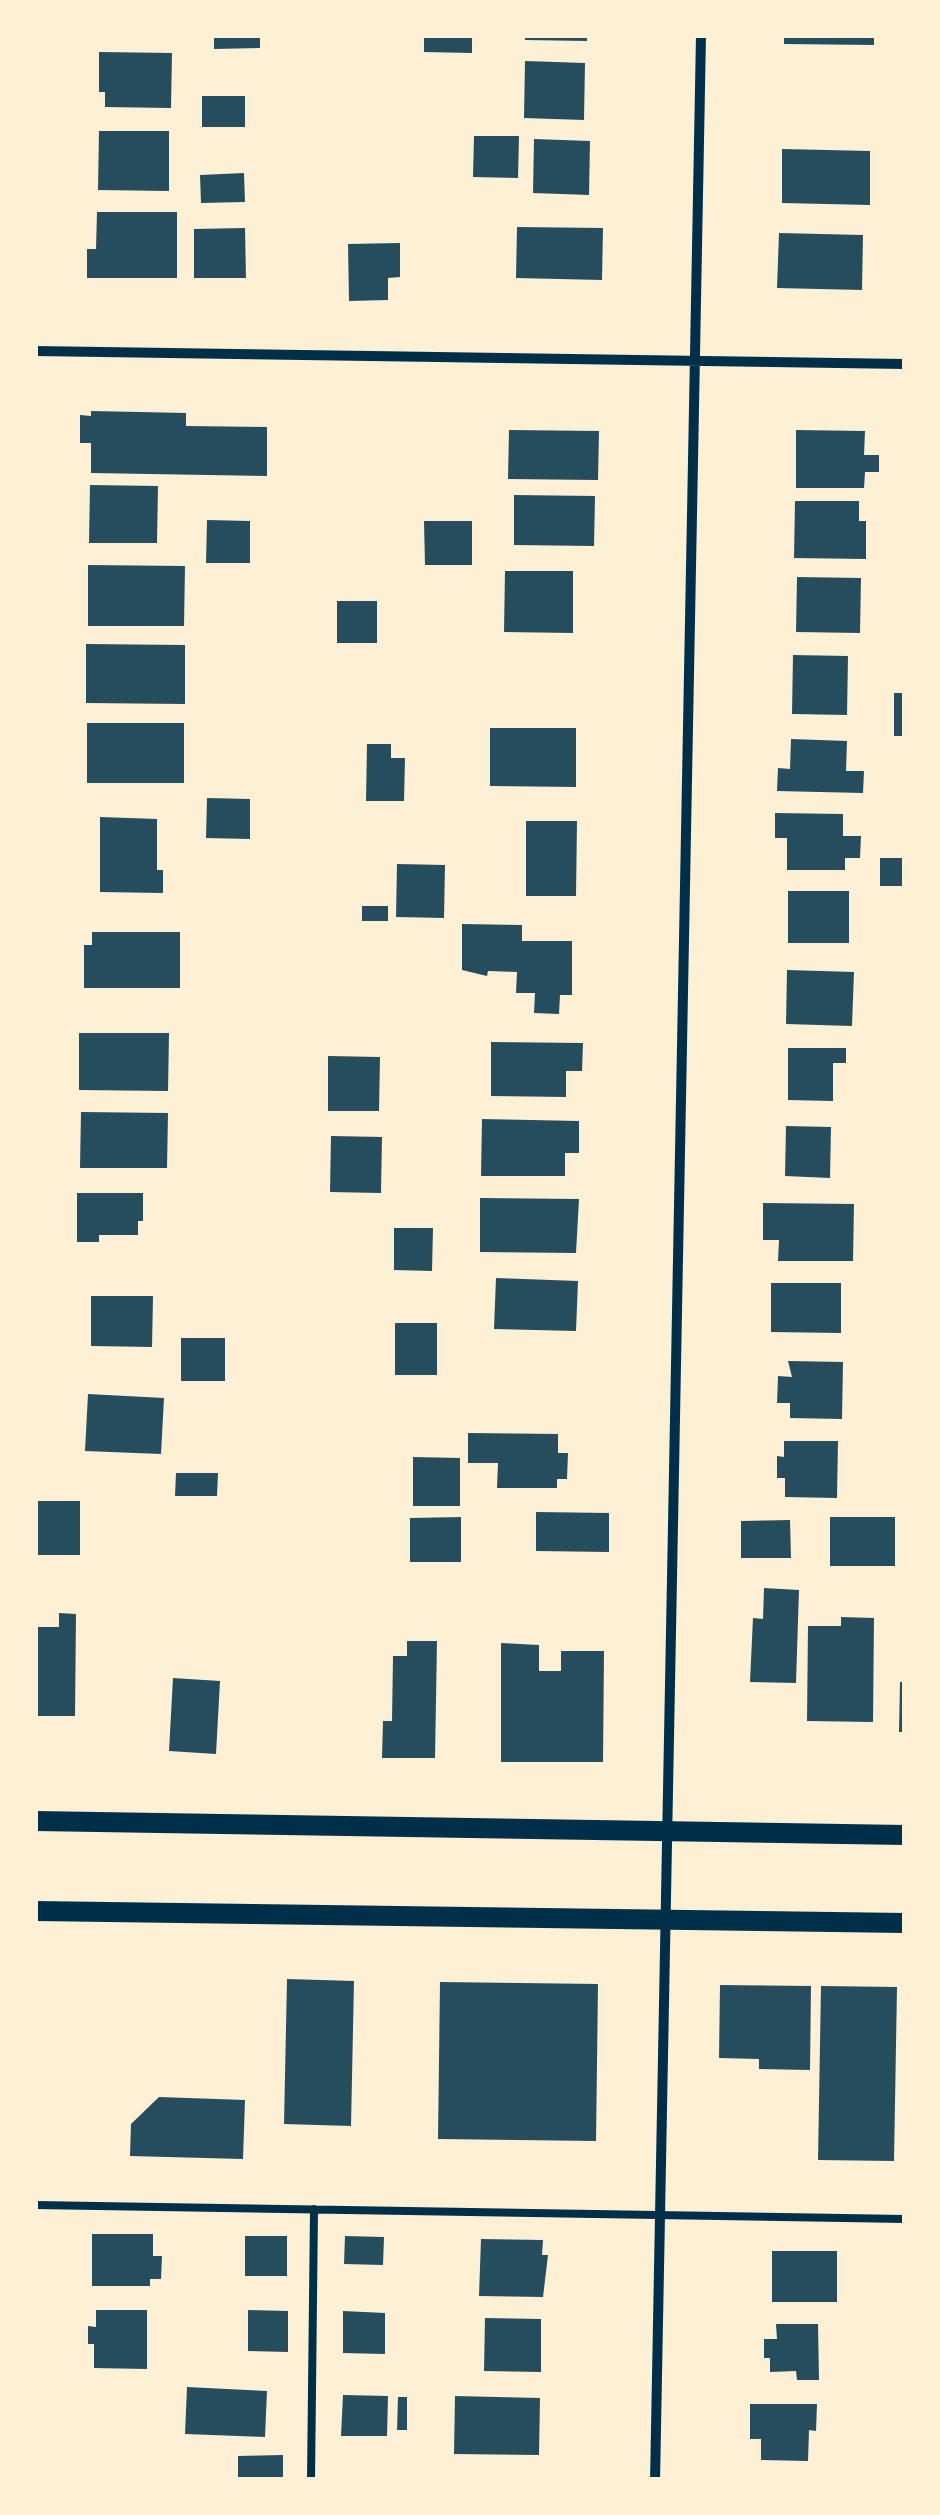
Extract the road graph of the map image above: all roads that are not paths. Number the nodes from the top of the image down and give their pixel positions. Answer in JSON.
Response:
{"nodes":[{"id":1,"x":701,"y":35,"type":"edge"},
{"id":2,"x":35,"y":351,"type":"edge"},
{"id":3,"x":694,"y":360,"type":"junction"},
{"id":4,"x":905,"y":364,"type":"edge"},
{"id":5,"x":35,"y":1821,"type":"edge"},
{"id":6,"x":666,"y":1831,"type":"junction"},
{"id":7,"x":905,"y":1835,"type":"edge"},
{"id":8,"x":35,"y":1910,"type":"edge"},
{"id":9,"x":664,"y":1920,"type":"junction"},
{"id":10,"x":905,"y":1923,"type":"edge"},
{"id":11,"x":35,"y":2205,"type":"edge"},
{"id":12,"x":314,"y":2209,"type":"junction"},
{"id":13,"x":659,"y":2215,"type":"junction"},
{"id":14,"x":905,"y":2219,"type":"edge"},
{"id":15,"x":311,"y":2480,"type":"edge"},
{"id":16,"x":654,"y":2480,"type":"edge"}],
"edges":[{"from":1,"to":3,"type":"street"},
{"from":2,"to":3,"type":"street"},
{"from":3,"to":4,"type":"street"},
{"from":3,"to":6,"type":"street"},
{"from":5,"to":6,"type":"main road"},
{"from":6,"to":7,"type":"main road"},
{"from":6,"to":9,"type":"street"},
{"from":8,"to":9,"type":"main road"},
{"from":9,"to":10,"type":"main road"},
{"from":9,"to":13,"type":"street"},
{"from":11,"to":12,"type":"lane"},
{"from":12,"to":13,"type":"lane"},
{"from":12,"to":15,"type":"lane"},
{"from":13,"to":14,"type":"lane"},
{"from":13,"to":16,"type":"street"}]}
